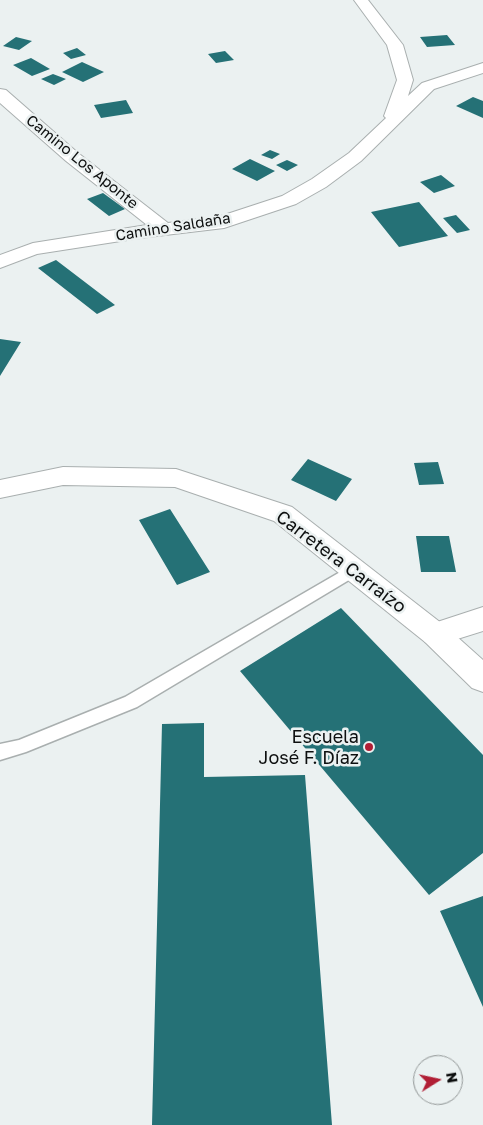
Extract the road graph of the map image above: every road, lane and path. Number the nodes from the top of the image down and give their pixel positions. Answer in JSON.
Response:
{"nodes":[{"id":1,"x":362,"y":0,"type":"edge"},
{"id":2,"x":483,"y":68,"type":"edge"},
{"id":3,"x":0,"y":94,"type":"edge"},
{"id":4,"x":391,"y":120,"type":"junction"},
{"id":5,"x":164,"y":229,"type":"junction"},
{"id":6,"x":0,"y":262,"type":"edge"},
{"id":7,"x":0,"y":489,"type":"edge"},
{"id":8,"x":354,"y":570,"type":"junction"},
{"id":9,"x":483,"y":619,"type":"edge"},
{"id":10,"x":436,"y":634,"type":"junction"},
{"id":11,"x":483,"y":680,"type":"edge"},
{"id":12,"x":0,"y":752,"type":"edge"}],
"edges":[{"from":1,"to":4,"type":"street"},
{"from":2,"to":4,"type":"street","name":"Camino Saldaña"},
{"from":3,"to":5,"type":"street","name":"Camino Los Aponte"},
{"from":4,"to":5,"type":"street","name":"Camino Saldaña"},
{"from":5,"to":6,"type":"street","name":"Camino Saldaña"},
{"from":7,"to":8,"type":"street","name":"Carretera Carraízo"},
{"from":8,"to":10,"type":"street","name":"Carretera Carraízo"},
{"from":8,"to":12,"type":"lane"},
{"from":9,"to":10,"type":"street"},
{"from":10,"to":11,"type":"street","name":"Carretera Carraízo"}]}
